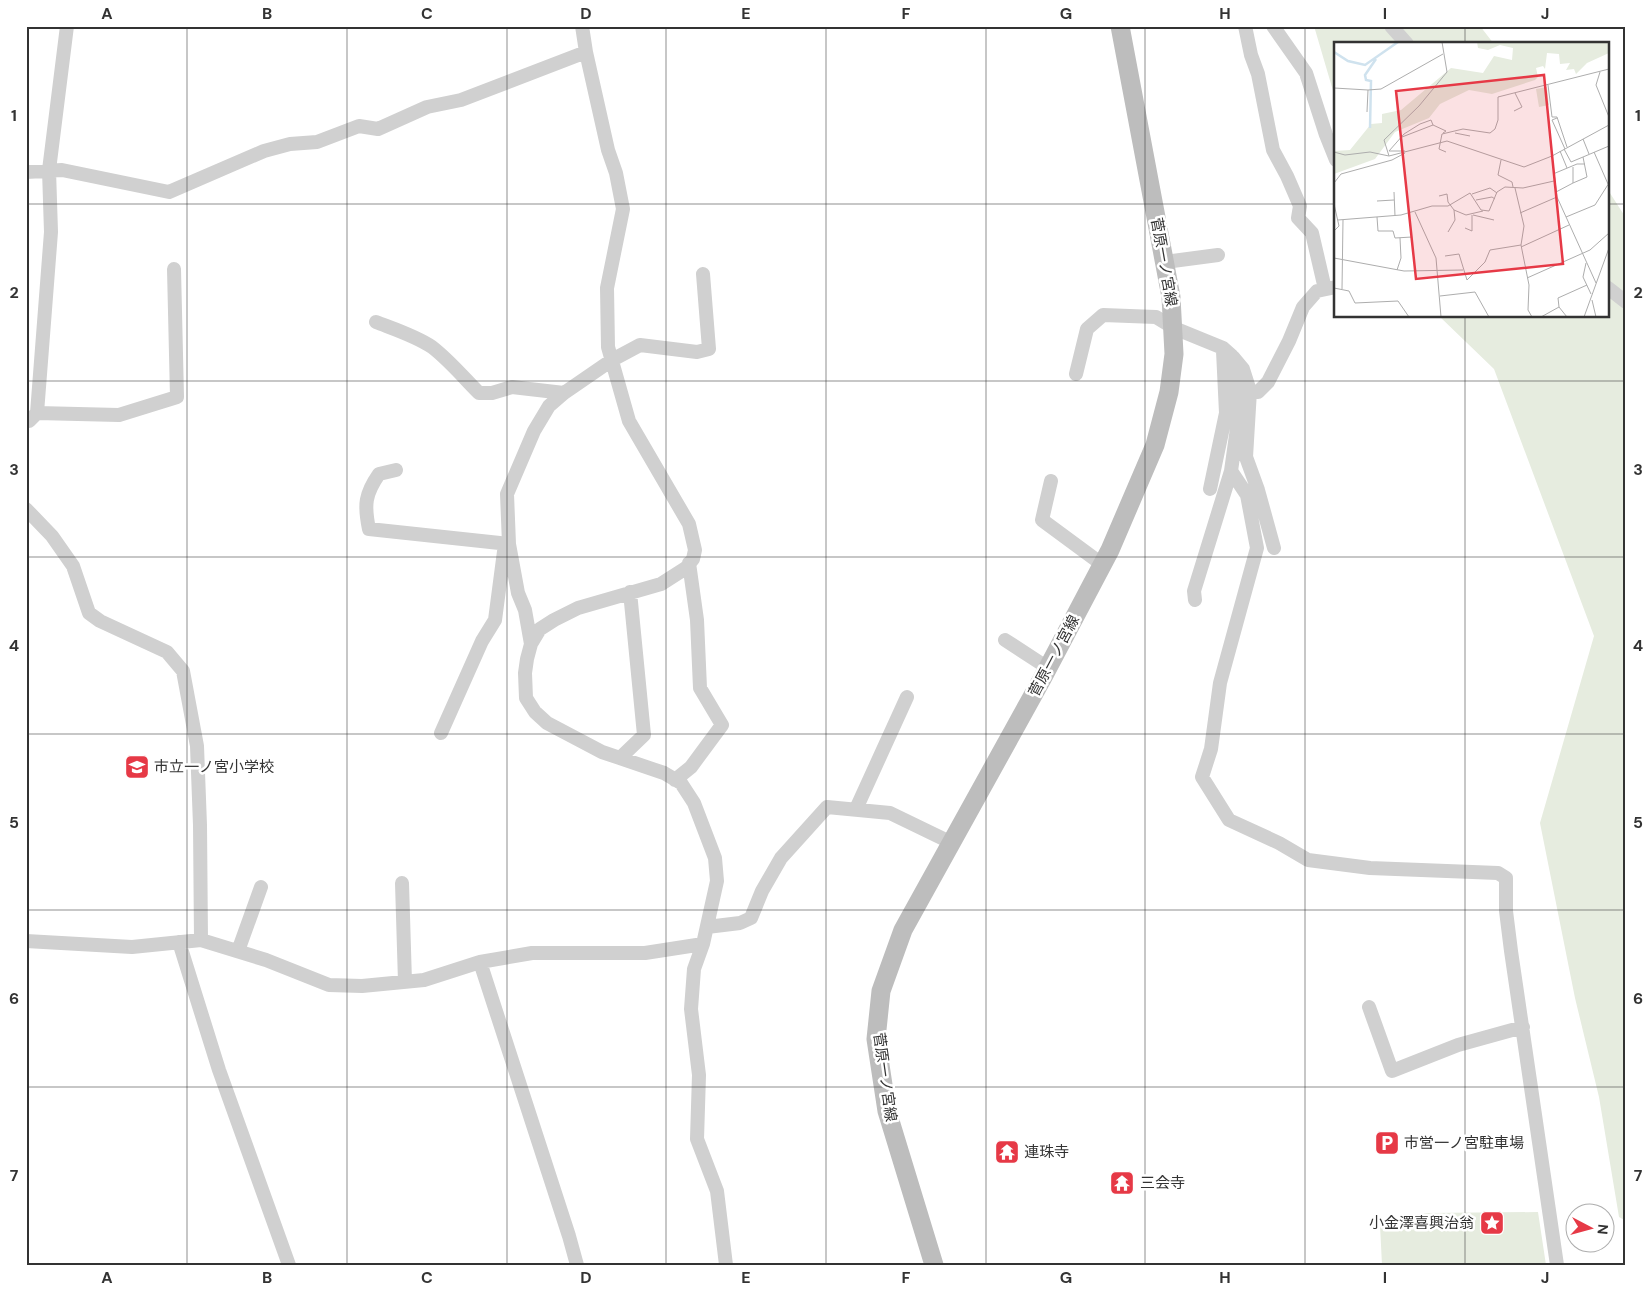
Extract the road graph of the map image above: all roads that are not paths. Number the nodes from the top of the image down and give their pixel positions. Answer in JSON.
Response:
{"nodes":[{"id":1,"x":67,"y":26,"type":"edge"},
{"id":2,"x":582,"y":26,"type":"edge"},
{"id":3,"x":1120,"y":26,"type":"edge"},
{"id":4,"x":1245,"y":26,"type":"edge"},
{"id":5,"x":1273,"y":26,"type":"edge"},
{"id":6,"x":1391,"y":26,"type":"edge"},
{"id":7,"x":1405,"y":42,"type":"edge"},
{"id":8,"x":586,"y":52,"type":"junction"},
{"id":9,"x":1334,"y":155,"type":"edge"},
{"id":10,"x":49,"y":170,"type":"junction"},
{"id":11,"x":26,"y":172,"type":"edge"},
{"id":12,"x":1218,"y":255,"type":"dead end"},
{"id":13,"x":1164,"y":262,"type":"junction"},
{"id":14,"x":174,"y":269,"type":"dead end"},
{"id":15,"x":702,"y":274,"type":"dead end"},
{"id":16,"x":1330,"y":288,"type":"edge"},
{"id":17,"x":1610,"y":290,"type":"edge"},
{"id":18,"x":1626,"y":302,"type":"edge"},
{"id":19,"x":376,"y":322,"type":"dead end"},
{"id":20,"x":1174,"y":328,"type":"junction"},
{"id":21,"x":1227,"y":352,"type":"junction"},
{"id":22,"x":612,"y":360,"type":"junction"},
{"id":23,"x":1076,"y":374,"type":"dead end"},
{"id":24,"x":1250,"y":391,"type":"junction"},
{"id":25,"x":564,"y":393,"type":"junction"},
{"id":26,"x":32,"y":417,"type":"edge"},
{"id":27,"x":396,"y":470,"type":"dead end"},
{"id":28,"x":1231,"y":471,"type":"junction"},
{"id":29,"x":1051,"y":481,"type":"dead end"},
{"id":30,"x":1210,"y":489,"type":"dead end"},
{"id":31,"x":26,"y":509,"type":"edge"},
{"id":32,"x":507,"y":544,"type":"junction"},
{"id":33,"x":1274,"y":548,"type":"dead end"},
{"id":34,"x":689,"y":563,"type":"junction"},
{"id":35,"x":1103,"y":565,"type":"junction"},
{"id":36,"x":517,"y":588,"type":"junction"},
{"id":37,"x":630,"y":592,"type":"junction"},
{"id":38,"x":1195,"y":600,"type":"dead end"},
{"id":39,"x":495,"y":620,"type":"junction"},
{"id":40,"x":1005,"y":640,"type":"dead end"},
{"id":41,"x":531,"y":644,"type":"junction"},
{"id":42,"x":1048,"y":668,"type":"junction"},
{"id":43,"x":907,"y":697,"type":"dead end"},
{"id":44,"x":441,"y":733,"type":"dead end"},
{"id":45,"x":620,"y":758,"type":"junction"},
{"id":46,"x":675,"y":780,"type":"junction"},
{"id":47,"x":856,"y":809,"type":"junction"},
{"id":48,"x":952,"y":844,"type":"junction"},
{"id":49,"x":402,"y":883,"type":"dead end"},
{"id":50,"x":261,"y":887,"type":"dead end"},
{"id":51,"x":708,"y":927,"type":"junction"},
{"id":52,"x":201,"y":940,"type":"junction"},
{"id":53,"x":26,"y":941,"type":"edge"},
{"id":54,"x":179,"y":942,"type":"junction"},
{"id":55,"x":703,"y":944,"type":"junction"},
{"id":56,"x":238,"y":951,"type":"junction"},
{"id":57,"x":480,"y":962,"type":"junction"},
{"id":58,"x":405,"y":982,"type":"junction"},
{"id":59,"x":1369,"y":1007,"type":"dead end"},
{"id":60,"x":1523,"y":1027,"type":"junction"},
{"id":61,"x":290,"y":1265,"type":"edge"},
{"id":62,"x":577,"y":1265,"type":"edge"},
{"id":63,"x":726,"y":1265,"type":"edge"},
{"id":64,"x":934,"y":1265,"type":"edge"},
{"id":65,"x":1556,"y":1265,"type":"edge"}],
"edges":[{"from":1,"to":10,"type":"street"},
{"from":2,"to":8,"type":"street"},
{"from":3,"to":13,"type":"main road","name":"菅原一ノ宮線"},
{"from":4,"to":16,"type":"street"},
{"from":5,"to":9,"type":"street"},
{"from":6,"to":7,"type":"street"},
{"from":8,"to":10,"type":"street"},
{"from":8,"to":22,"type":"street"},
{"from":10,"to":11,"type":"street"},
{"from":10,"to":26,"type":"street"},
{"from":12,"to":13,"type":"street"},
{"from":13,"to":20,"type":"main road","name":"菅原一ノ宮線"},
{"from":14,"to":26,"type":"street"},
{"from":15,"to":22,"type":"street"},
{"from":16,"to":24,"type":"street"},
{"from":17,"to":18,"type":"street"},
{"from":19,"to":25,"type":"street"},
{"from":20,"to":21,"type":"street"},
{"from":20,"to":23,"type":"street"},
{"from":20,"to":35,"type":"main road","name":"菅原一ノ宮線"},
{"from":21,"to":24,"type":"street"},
{"from":21,"to":28,"type":"street"},
{"from":21,"to":30,"type":"street"},
{"from":22,"to":25,"type":"street"},
{"from":22,"to":34,"type":"street"},
{"from":24,"to":33,"type":"street"},
{"from":25,"to":32,"type":"street"},
{"from":27,"to":32,"type":"street"},
{"from":28,"to":38,"type":"street"},
{"from":28,"to":60,"type":"street"},
{"from":29,"to":35,"type":"street"},
{"from":31,"to":52,"type":"street"},
{"from":32,"to":36,"type":"street"},
{"from":32,"to":39,"type":"street"},
{"from":34,"to":37,"type":"street"},
{"from":34,"to":46,"type":"street"},
{"from":35,"to":42,"type":"main road","name":"菅原一ノ宮線"},
{"from":36,"to":39,"type":"street"},
{"from":36,"to":41,"type":"street"},
{"from":37,"to":41,"type":"street"},
{"from":37,"to":45,"type":"street"},
{"from":39,"to":44,"type":"street"},
{"from":40,"to":42,"type":"street"},
{"from":41,"to":45,"type":"street"},
{"from":42,"to":48,"type":"main road","name":"菅原一ノ宮線"},
{"from":43,"to":47,"type":"street"},
{"from":45,"to":46,"type":"street"},
{"from":46,"to":51,"type":"street"},
{"from":47,"to":48,"type":"street"},
{"from":47,"to":51,"type":"street"},
{"from":48,"to":64,"type":"main road","name":"菅原一ノ宮線"},
{"from":49,"to":58,"type":"street"},
{"from":50,"to":56,"type":"street"},
{"from":51,"to":55,"type":"street"},
{"from":52,"to":54,"type":"street"},
{"from":52,"to":56,"type":"street"},
{"from":53,"to":54,"type":"street"},
{"from":54,"to":61,"type":"street"},
{"from":55,"to":57,"type":"street"},
{"from":55,"to":63,"type":"street"},
{"from":56,"to":58,"type":"street"},
{"from":57,"to":58,"type":"street"},
{"from":57,"to":62,"type":"street"},
{"from":59,"to":60,"type":"street"},
{"from":60,"to":65,"type":"street"}]}
